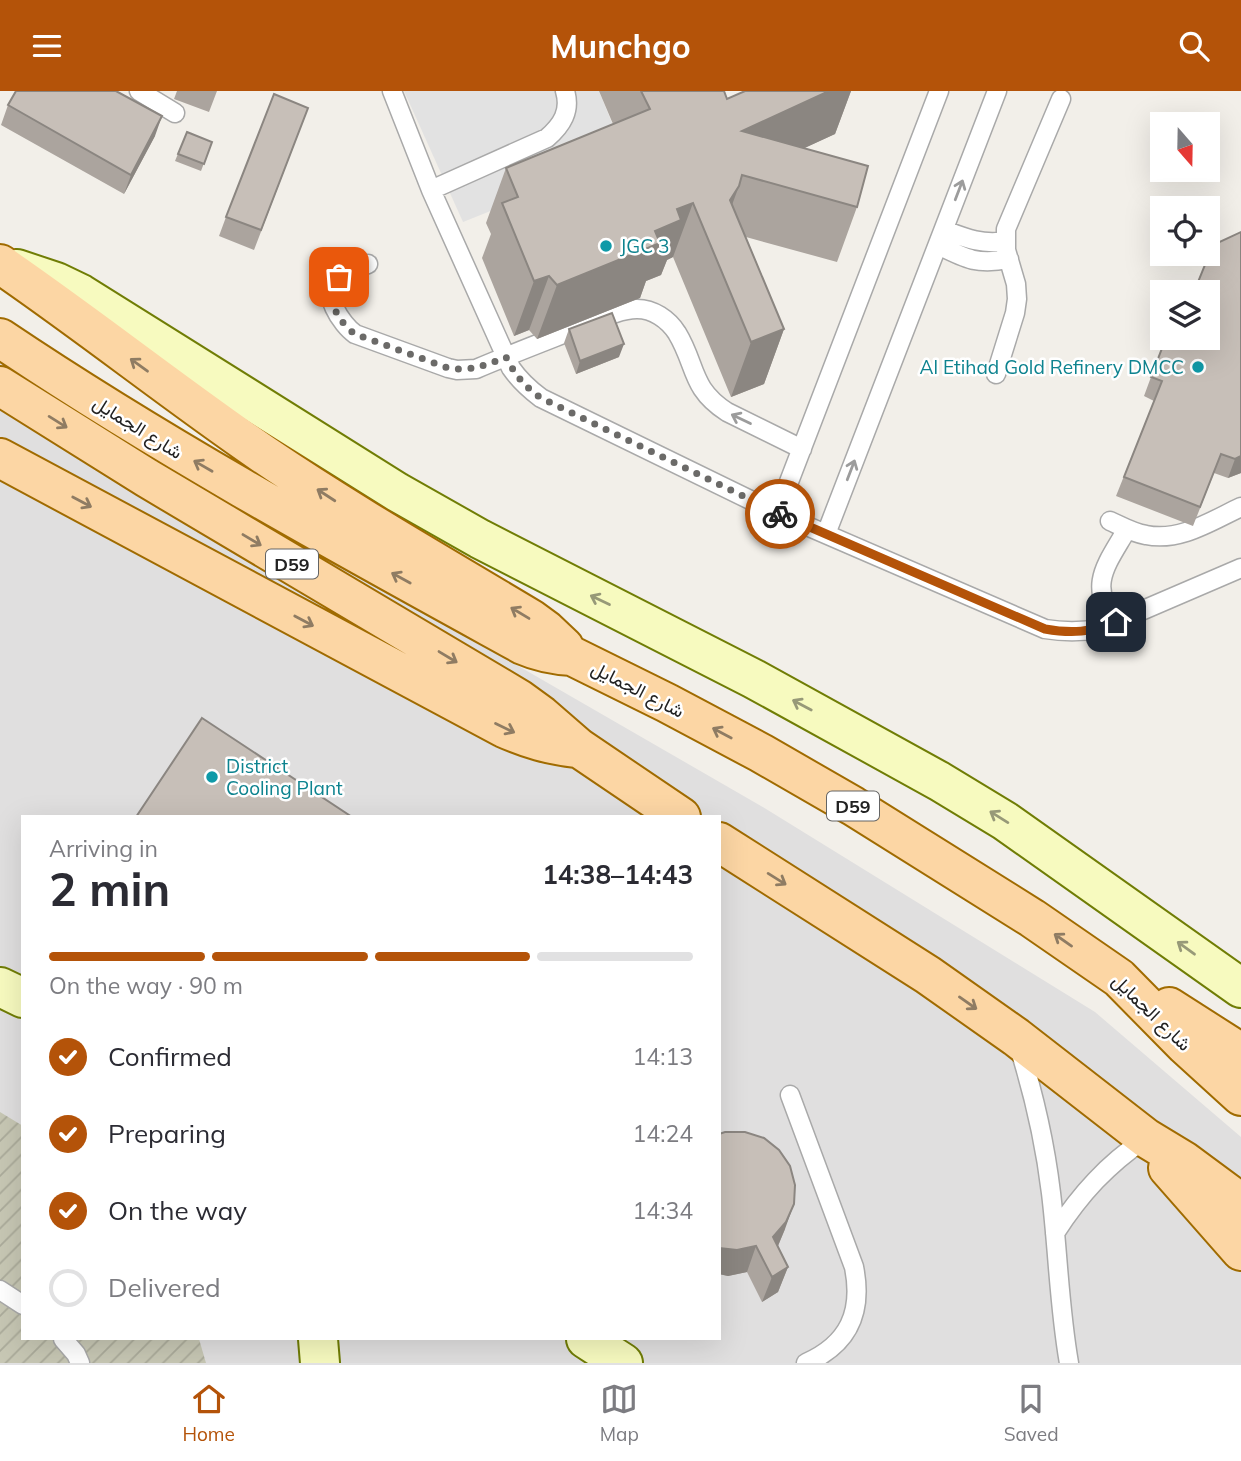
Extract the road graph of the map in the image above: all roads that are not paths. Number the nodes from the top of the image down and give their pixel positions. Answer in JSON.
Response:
{"nodes":[{"id":1,"x":139,"y":91,"type":"edge"},
{"id":2,"x":392,"y":91,"type":"edge"},
{"id":3,"x":565,"y":91,"type":"edge"},
{"id":4,"x":939,"y":91,"type":"edge"},
{"id":5,"x":998,"y":91,"type":"edge"},
{"id":6,"x":1061,"y":99,"type":"dead end"},
{"id":7,"x":175,"y":113,"type":"dead end"},
{"id":8,"x":431,"y":190,"type":"junction"},
{"id":9,"x":941,"y":237,"type":"junction"},
{"id":10,"x":1006,"y":241,"type":"junction"},
{"id":11,"x":1009,"y":259,"type":"junction"},
{"id":12,"x":368,"y":264,"type":"dead end"},
{"id":13,"x":1,"y":265,"type":"edge"},
{"id":14,"x":0,"y":338,"type":"edge"},
{"id":15,"x":506,"y":357,"type":"junction"},
{"id":16,"x":996,"y":374,"type":"dead end"},
{"id":17,"x":0,"y":386,"type":"edge"},
{"id":18,"x":802,"y":449,"type":"junction"},
{"id":19,"x":0,"y":458,"type":"edge"},
{"id":20,"x":1241,"y":507,"type":"edge"},
{"id":21,"x":777,"y":513,"type":"junction"},
{"id":22,"x":1110,"y":521,"type":"dead end"},
{"id":23,"x":1127,"y":529,"type":"junction"},
{"id":24,"x":826,"y":534,"type":"junction"},
{"id":25,"x":1241,"y":568,"type":"edge"},
{"id":26,"x":1116,"y":622,"type":"junction"},
{"id":27,"x":572,"y":656,"type":"junction"},
{"id":28,"x":579,"y":748,"type":"junction"},
{"id":29,"x":678,"y":815,"type":"edge"},
{"id":30,"x":721,"y":843,"type":"edge"},
{"id":31,"x":1119,"y":978,"type":"junction"},
{"id":32,"x":0,"y":987,"type":"edge"},
{"id":33,"x":1241,"y":988,"type":"edge"},
{"id":34,"x":21,"y":997,"type":"edge"},
{"id":35,"x":1016,"y":1037,"type":"junction"},
{"id":36,"x":1241,"y":1053,"type":"edge"},
{"id":37,"x":790,"y":1095,"type":"dead end"},
{"id":38,"x":1241,"y":1096,"type":"edge"},
{"id":39,"x":1146,"y":1138,"type":"junction"},
{"id":40,"x":1241,"y":1203,"type":"edge"},
{"id":41,"x":1055,"y":1233,"type":"junction"},
{"id":42,"x":1241,"y":1251,"type":"edge"},
{"id":43,"x":0,"y":1290,"type":"edge"},
{"id":44,"x":21,"y":1304,"type":"edge"},
{"id":45,"x":65,"y":1340,"type":"edge"},
{"id":46,"x":318,"y":1340,"type":"edge"},
{"id":47,"x":588,"y":1340,"type":"edge"},
{"id":48,"x":80,"y":1363,"type":"edge"},
{"id":49,"x":320,"y":1363,"type":"edge"},
{"id":50,"x":623,"y":1363,"type":"edge"},
{"id":51,"x":806,"y":1363,"type":"edge"},
{"id":52,"x":1069,"y":1363,"type":"edge"}],
"edges":[{"from":1,"to":7,"type":"lane"},
{"from":2,"to":8,"type":"lane"},
{"from":3,"to":8,"type":"lane"},
{"from":4,"to":18,"type":"lane"},
{"from":9,"to":5,"type":"lane","one_way":true},
{"from":6,"to":10,"type":"lane"},
{"from":8,"to":15,"type":"lane"},
{"from":9,"to":10,"type":"lane"},
{"from":9,"to":11,"type":"lane"},
{"from":24,"to":9,"type":"lane","one_way":true},
{"from":10,"to":11,"type":"lane"},
{"from":11,"to":16,"type":"lane"},
{"from":12,"to":15,"type":"lane"},
{"from":27,"to":13,"type":"main road","one_way":true},
{"from":33,"to":13,"type":"main road","one_way":true},
{"from":27,"to":14,"type":"main road","name":"شارع الجمايل","number":"D59","one_way":true},
{"from":18,"to":15,"type":"lane","one_way":true},
{"from":15,"to":21,"type":"lane"},
{"from":17,"to":28,"type":"main road","name":"شارع الجمايل","number":"D59","one_way":true},
{"from":18,"to":21,"type":"lane"},
{"from":19,"to":28,"type":"main road","one_way":true},
{"from":20,"to":23,"type":"lane"},
{"from":21,"to":24,"type":"lane"},
{"from":22,"to":23,"type":"lane"},
{"from":23,"to":26,"type":"lane"},
{"from":24,"to":26,"type":"lane"},
{"from":25,"to":26,"type":"lane"},
{"from":31,"to":27,"type":"main road","name":"شارع الجمايل","number":"D59","one_way":true},
{"from":28,"to":29,"type":"main road","name":"شارع الجمايل","number":"D59"},
{"from":30,"to":35,"type":"main road","one_way":true},
{"from":31,"to":36,"type":"main road"},
{"from":31,"to":38,"type":"main road","name":"شارع الجمايل"},
{"from":32,"to":34,"type":"main road"},
{"from":35,"to":39,"type":"main road"},
{"from":35,"to":41,"type":"lane"},
{"from":37,"to":51,"type":"lane"},
{"from":39,"to":40,"type":"main road"},
{"from":39,"to":41,"type":"lane"},
{"from":39,"to":42,"type":"main road"},
{"from":41,"to":52,"type":"lane"},
{"from":43,"to":44,"type":"lane"},
{"from":45,"to":48,"type":"lane"},
{"from":46,"to":49,"type":"main road"},
{"from":47,"to":50,"type":"main road"}]}
